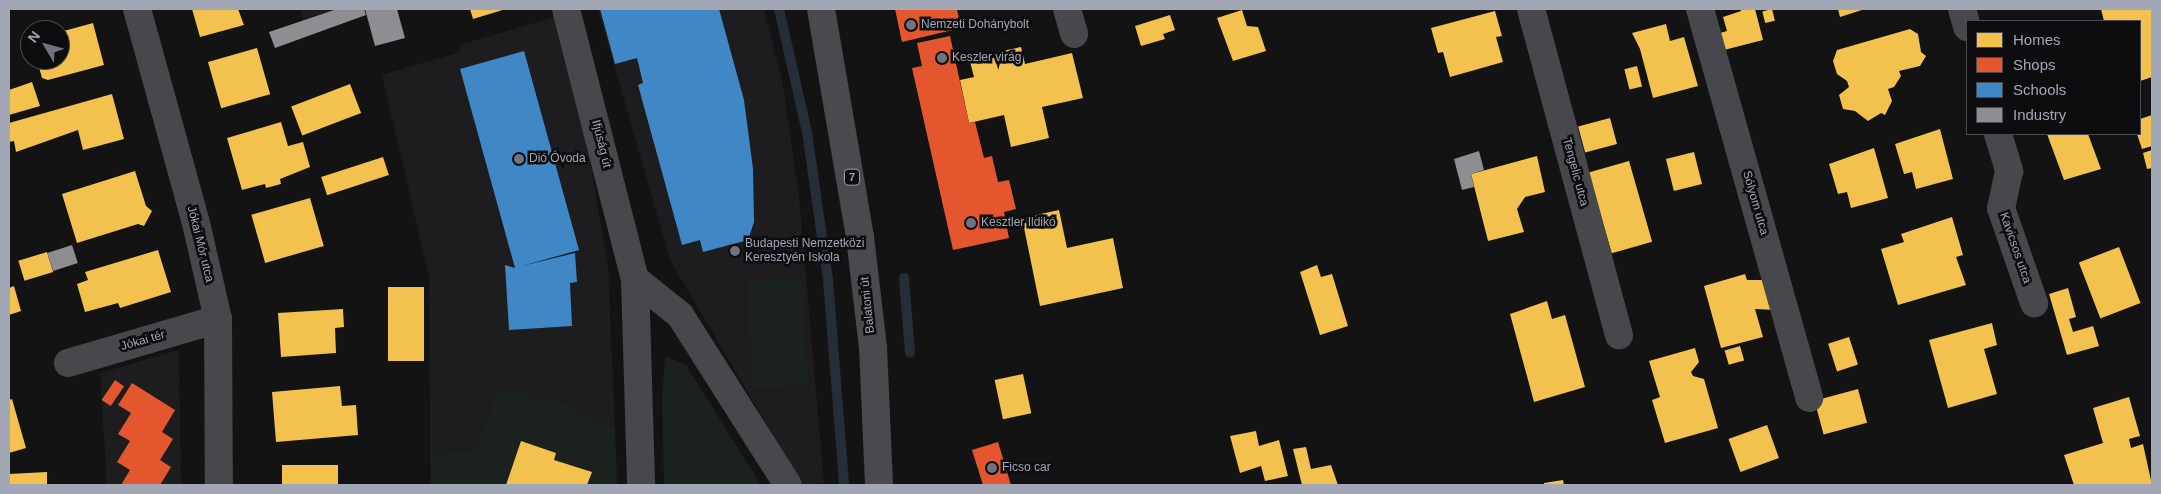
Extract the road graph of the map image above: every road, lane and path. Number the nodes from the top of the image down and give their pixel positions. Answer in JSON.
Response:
{"nodes":[{"id":1,"x":137,"y":9,"type":"edge"},
{"id":2,"x":566,"y":9,"type":"edge"},
{"id":3,"x":821,"y":9,"type":"edge"},
{"id":4,"x":1531,"y":9,"type":"edge"},
{"id":5,"x":1700,"y":9,"type":"edge"},
{"id":6,"x":1962,"y":9,"type":"edge"},
{"id":7,"x":1966,"y":23,"type":"edge"},
{"id":8,"x":1998,"y":135,"type":"edge"},
{"id":9,"x":635,"y":279,"type":"junction"},
{"id":10,"x":2034,"y":303,"type":"dead end"},
{"id":11,"x":218,"y":319,"type":"junction"},
{"id":12,"x":1619,"y":335,"type":"dead end"},
{"id":13,"x":68,"y":363,"type":"dead end"},
{"id":14,"x":1809,"y":398,"type":"dead end"},
{"id":15,"x":219,"y":485,"type":"edge"},
{"id":16,"x":641,"y":485,"type":"edge"},
{"id":17,"x":788,"y":485,"type":"edge"},
{"id":18,"x":879,"y":485,"type":"edge"}],
"edges":[{"from":1,"to":11,"type":"street","name":"Jókai Mór utca"},
{"from":2,"to":9,"type":"street","name":"Ifjúság út"},
{"from":3,"to":18,"type":"main road","name":"Balatoni út","number":"7"},
{"from":4,"to":12,"type":"street","name":"Tengelic utca"},
{"from":5,"to":14,"type":"street","name":"Sólyom utca"},
{"from":6,"to":7,"type":"street"},
{"from":8,"to":10,"type":"street","name":"Kavicsos utca"},
{"from":9,"to":16,"type":"street","name":"Ifjúság út"},
{"from":9,"to":17,"type":"street"},
{"from":11,"to":13,"type":"street","name":"Jókai tér"},
{"from":11,"to":15,"type":"street","name":"Jókai Mór utca"}]}
